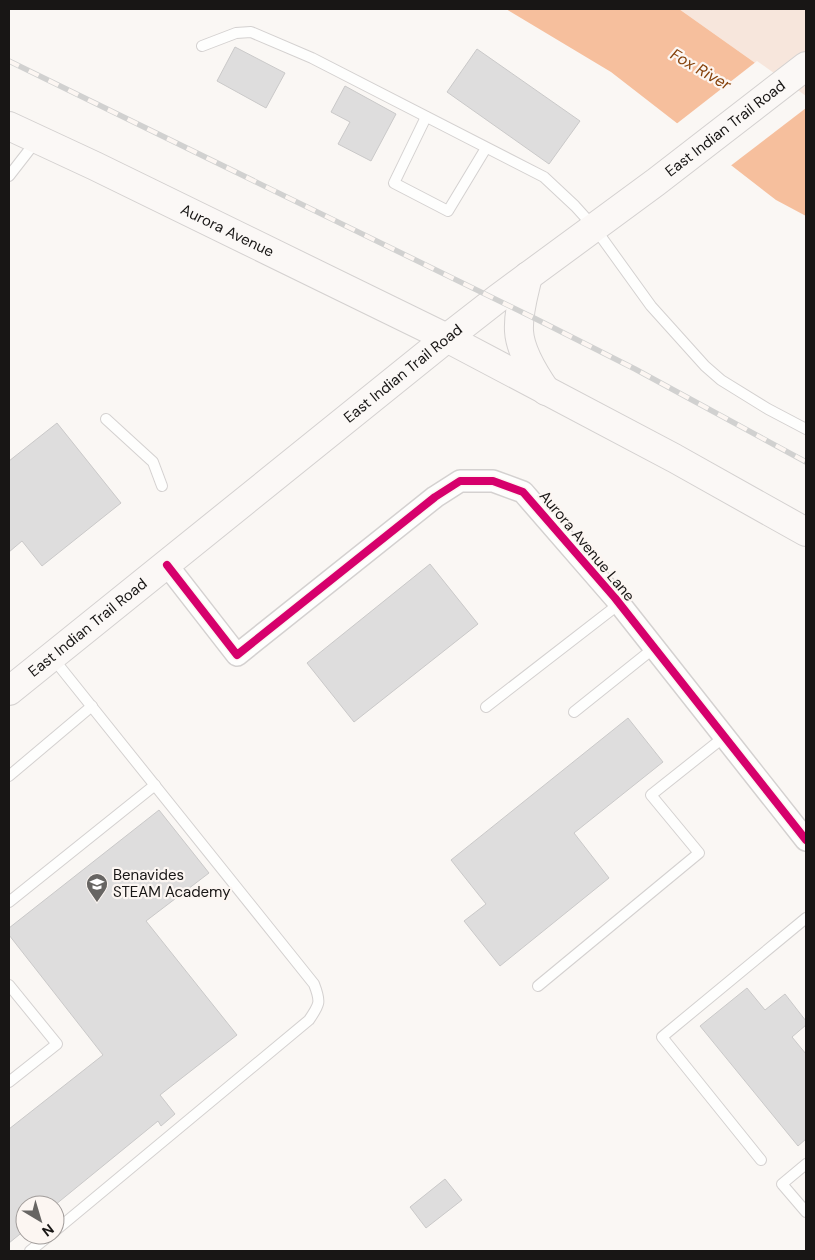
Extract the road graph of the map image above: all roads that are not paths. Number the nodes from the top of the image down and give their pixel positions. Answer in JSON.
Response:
{"nodes":[{"id":1,"x":202,"y":46,"type":"dead end"},
{"id":2,"x":806,"y":66,"type":"edge"},
{"id":3,"x":426,"y":117,"type":"junction"},
{"id":4,"x":9,"y":126,"type":"edge"},
{"id":5,"x":38,"y":139,"type":"junction"},
{"id":6,"x":486,"y":148,"type":"junction"},
{"id":7,"x":9,"y":176,"type":"edge"},
{"id":8,"x":594,"y":227,"type":"junction"},
{"id":9,"x":528,"y":276,"type":"junction"},
{"id":10,"x":447,"y":338,"type":"junction"},
{"id":11,"x":546,"y":391,"type":"junction"},
{"id":12,"x":106,"y":419,"type":"dead end"},
{"id":13,"x":806,"y":429,"type":"edge"},
{"id":14,"x":162,"y":486,"type":"dead end"},
{"id":15,"x":806,"y":532,"type":"edge"},
{"id":16,"x":167,"y":565,"type":"junction"},
{"id":17,"x":619,"y":604,"type":"junction"},
{"id":18,"x":654,"y":648,"type":"junction"},
{"id":19,"x":52,"y":657,"type":"junction"},
{"id":20,"x":9,"y":691,"type":"edge"},
{"id":21,"x":92,"y":706,"type":"junction"},
{"id":22,"x":486,"y":707,"type":"dead end"},
{"id":23,"x":574,"y":712,"type":"dead end"},
{"id":24,"x":724,"y":737,"type":"junction"},
{"id":25,"x":9,"y":776,"type":"edge"},
{"id":26,"x":154,"y":785,"type":"junction"},
{"id":27,"x":806,"y":840,"type":"edge"},
{"id":28,"x":9,"y":902,"type":"edge"},
{"id":29,"x":806,"y":918,"type":"edge"},
{"id":30,"x":9,"y":985,"type":"edge"},
{"id":31,"x":538,"y":986,"type":"dead end"},
{"id":32,"x":9,"y":1082,"type":"edge"},
{"id":33,"x":761,"y":1160,"type":"dead end"},
{"id":34,"x":806,"y":1164,"type":"edge"},
{"id":35,"x":806,"y":1212,"type":"edge"},
{"id":36,"x":65,"y":1223,"type":"edge"}],
"edges":[{"from":1,"to":3,"type":"lane"},
{"from":2,"to":8,"type":"main road","name":"East Indian Trail Road"},
{"from":3,"to":6,"type":"lane"},
{"from":3,"to":6,"type":"lane"},
{"from":4,"to":5,"type":"main road","name":"Aurora Avenue"},
{"from":5,"to":7,"type":"lane"},
{"from":5,"to":10,"type":"main road","name":"Aurora Avenue"},
{"from":6,"to":8,"type":"lane"},
{"from":8,"to":9,"type":"main road","name":"East Indian Trail Road"},
{"from":8,"to":13,"type":"lane"},
{"from":9,"to":10,"type":"main road","name":"East Indian Trail Road"},
{"from":9,"to":11,"type":"main road"},
{"from":10,"to":11,"type":"main road","name":"Aurora Avenue"},
{"from":10,"to":16,"type":"main road","name":"East Indian Trail Road"},
{"from":11,"to":15,"type":"main road","name":"Aurora Avenue"},
{"from":12,"to":14,"type":"lane"},
{"from":16,"to":17,"type":"street","name":"Aurora Avenue Lane"},
{"from":16,"to":19,"type":"main road","name":"East Indian Trail Road"},
{"from":17,"to":18,"type":"street","name":"Aurora Avenue Lane"},
{"from":17,"to":22,"type":"lane"},
{"from":18,"to":23,"type":"lane"},
{"from":18,"to":24,"type":"street","name":"Aurora Avenue Lane"},
{"from":19,"to":20,"type":"main road","name":"East Indian Trail Road"},
{"from":19,"to":21,"type":"lane"},
{"from":21,"to":25,"type":"lane"},
{"from":21,"to":26,"type":"lane"},
{"from":24,"to":27,"type":"street","name":"Aurora Avenue Lane"},
{"from":24,"to":31,"type":"lane"},
{"from":26,"to":28,"type":"lane"},
{"from":26,"to":36,"type":"lane"},
{"from":29,"to":33,"type":"lane"},
{"from":30,"to":32,"type":"lane"},
{"from":34,"to":35,"type":"lane"}]}
